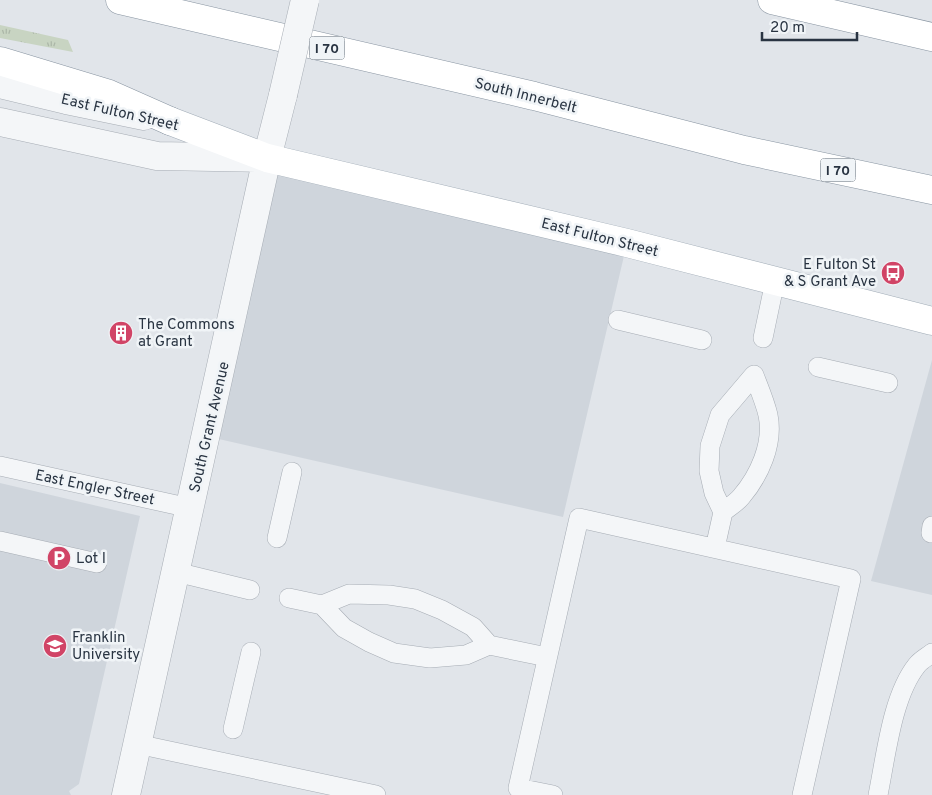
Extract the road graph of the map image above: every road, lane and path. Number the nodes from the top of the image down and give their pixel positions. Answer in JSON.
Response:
{"nodes":[{"id":1,"x":120,"y":0,"type":"edge"},
{"id":2,"x":304,"y":0,"type":"edge"},
{"id":3,"x":772,"y":0,"type":"edge"},
{"id":4,"x":932,"y":37,"type":"edge"},
{"id":5,"x":0,"y":61,"type":"edge"},
{"id":6,"x":0,"y":84,"type":"edge"},
{"id":7,"x":170,"y":121,"type":"junction"},
{"id":8,"x":0,"y":122,"type":"edge"},
{"id":9,"x":267,"y":158,"type":"junction"},
{"id":10,"x":932,"y":190,"type":"edge"},
{"id":11,"x":775,"y":281,"type":"junction"},
{"id":12,"x":618,"y":320,"type":"dead end"},
{"id":13,"x":932,"y":321,"type":"edge"},
{"id":14,"x":763,"y":338,"type":"dead end"},
{"id":15,"x":702,"y":340,"type":"dead end"},
{"id":16,"x":818,"y":367,"type":"dead end"},
{"id":17,"x":888,"y":383,"type":"dead end"},
{"id":18,"x":0,"y":466,"type":"edge"},
{"id":19,"x":292,"y":472,"type":"dead end"},
{"id":20,"x":190,"y":508,"type":"junction"},
{"id":21,"x":723,"y":512,"type":"junction"},
{"id":22,"x":932,"y":526,"type":"edge"},
{"id":23,"x":932,"y":533,"type":"edge"},
{"id":24,"x":276,"y":538,"type":"dead end"},
{"id":25,"x":0,"y":541,"type":"edge"},
{"id":26,"x":715,"y":548,"type":"junction"},
{"id":27,"x":97,"y":563,"type":"dead end"},
{"id":28,"x":176,"y":572,"type":"junction"},
{"id":29,"x":250,"y":590,"type":"dead end"},
{"id":30,"x":289,"y":598,"type":"dead end"},
{"id":31,"x":322,"y":605,"type":"junction"},
{"id":32,"x":488,"y":645,"type":"junction"},
{"id":33,"x":251,"y":652,"type":"dead end"},
{"id":34,"x":932,"y":653,"type":"edge"},
{"id":35,"x":547,"y":657,"type":"junction"},
{"id":36,"x":233,"y":729,"type":"dead end"},
{"id":37,"x":137,"y":744,"type":"junction"},
{"id":38,"x":126,"y":795,"type":"edge"},
{"id":39,"x":376,"y":795,"type":"edge"},
{"id":40,"x":553,"y":795,"type":"edge"},
{"id":41,"x":802,"y":795,"type":"edge"},
{"id":42,"x":878,"y":795,"type":"edge"}],
"edges":[{"from":1,"to":10,"type":"main road","name":"South Innerbelt","number":"I 70"},
{"from":2,"to":9,"type":"street","name":"South Grant Avenue","bridge":true},
{"from":3,"to":4,"type":"main road"},
{"from":5,"to":7,"type":"main road"},
{"from":6,"to":7,"type":"street","name":"East Fulton Street"},
{"from":7,"to":9,"type":"main road","name":"East Fulton Street"},
{"from":8,"to":9,"type":"street","name":"East Fulton Street"},
{"from":9,"to":11,"type":"main road","name":"East Fulton Street"},
{"from":9,"to":20,"type":"street","name":"South Grant Avenue"},
{"from":11,"to":13,"type":"main road","name":"East Fulton Street"},
{"from":11,"to":14,"type":"lane"},
{"from":12,"to":15,"type":"lane"},
{"from":16,"to":17,"type":"lane"},
{"from":18,"to":20,"type":"lane","name":"East Engler Street"},
{"from":19,"to":24,"type":"lane"},
{"from":20,"to":28,"type":"street","name":"South Grant Avenue"},
{"from":21,"to":21,"type":"lane"},
{"from":21,"to":26,"type":"lane"},
{"from":22,"to":23,"type":"lane"},
{"from":25,"to":27,"type":"lane"},
{"from":26,"to":35,"type":"lane"},
{"from":26,"to":41,"type":"lane"},
{"from":28,"to":29,"type":"lane"},
{"from":28,"to":37,"type":"street","name":"South Grant Avenue"},
{"from":30,"to":31,"type":"lane"},
{"from":31,"to":32,"type":"lane"},
{"from":31,"to":32,"type":"lane"},
{"from":32,"to":35,"type":"lane"},
{"from":33,"to":36,"type":"lane"},
{"from":34,"to":42,"type":"lane"},
{"from":35,"to":40,"type":"lane"},
{"from":37,"to":38,"type":"street","name":"South Grant Avenue"},
{"from":37,"to":39,"type":"lane"}]}
